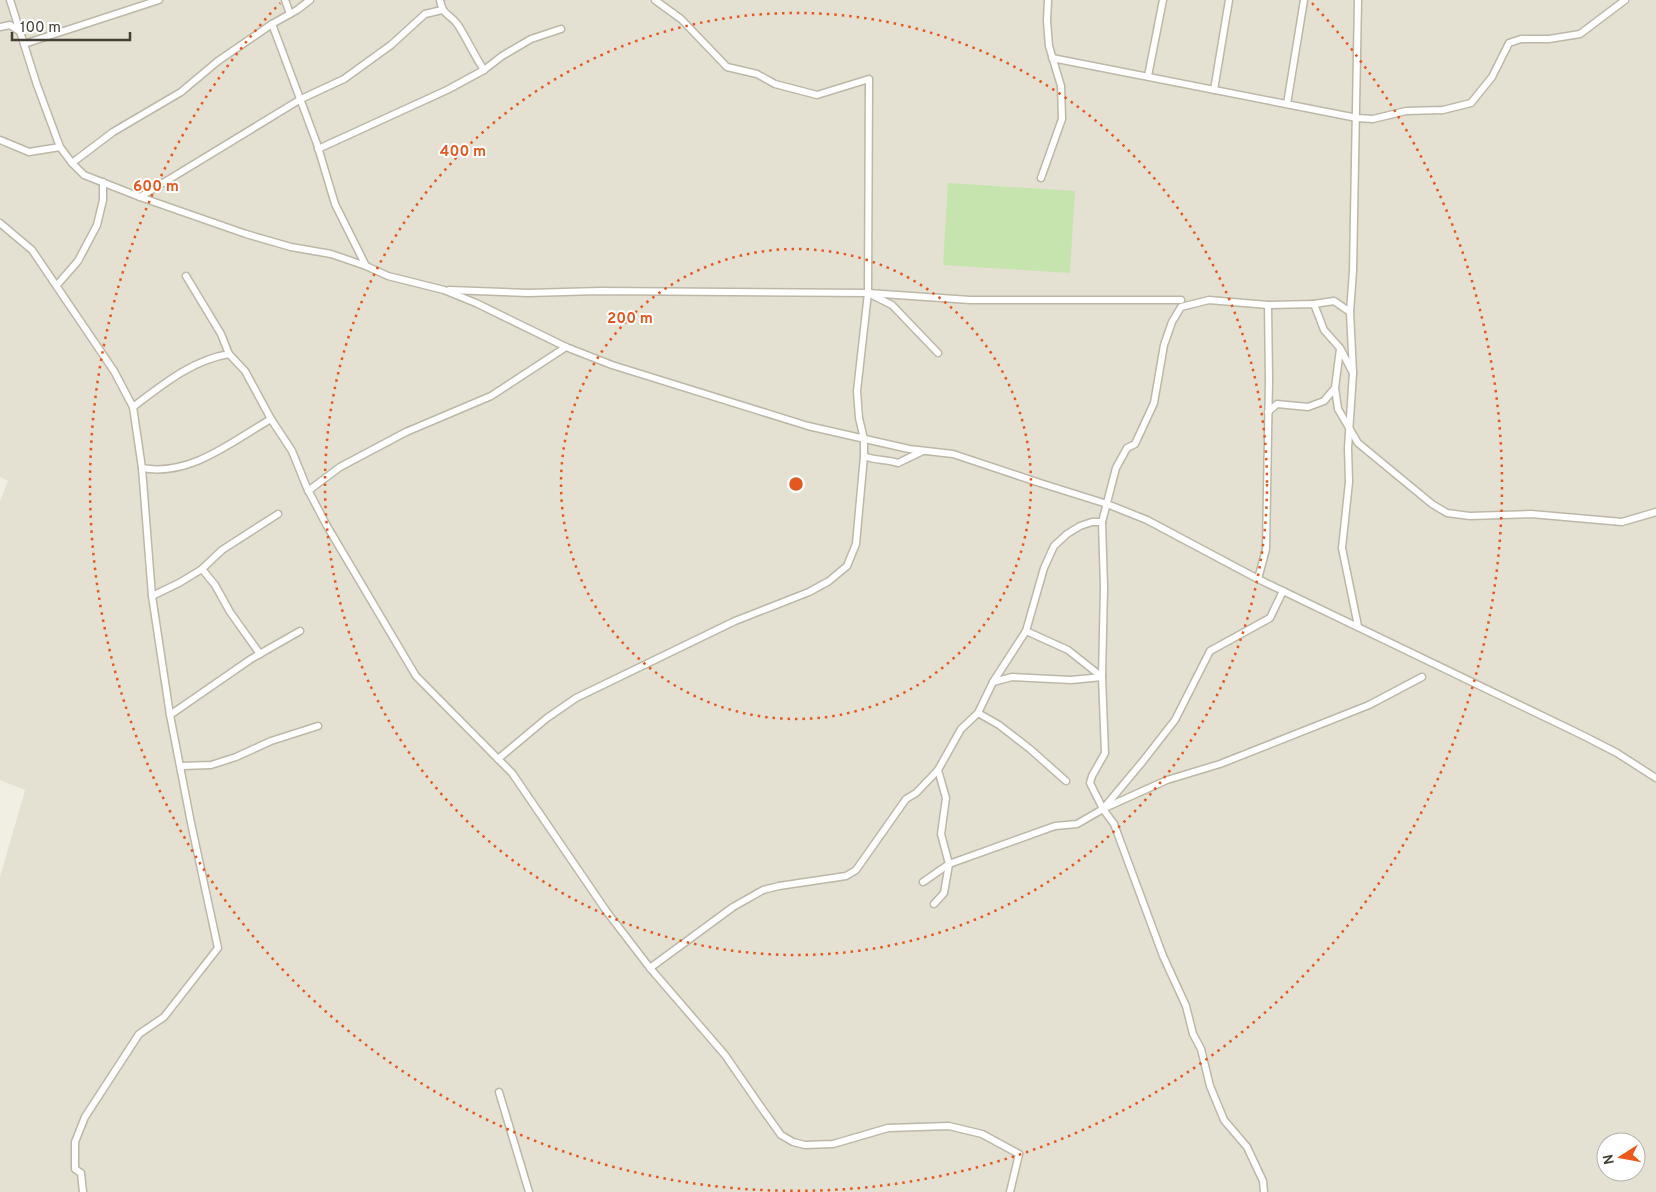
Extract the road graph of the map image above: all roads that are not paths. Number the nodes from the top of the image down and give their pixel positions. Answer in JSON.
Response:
{"nodes":[{"id":1,"x":10,"y":0,"type":"edge"},
{"id":2,"x":159,"y":0,"type":"edge"},
{"id":3,"x":285,"y":0,"type":"edge"},
{"id":4,"x":310,"y":0,"type":"edge"},
{"id":5,"x":440,"y":0,"type":"edge"},
{"id":6,"x":655,"y":0,"type":"edge"},
{"id":7,"x":1048,"y":0,"type":"edge"},
{"id":8,"x":1163,"y":0,"type":"edge"},
{"id":9,"x":1228,"y":0,"type":"edge"},
{"id":10,"x":1304,"y":0,"type":"edge"},
{"id":11,"x":1358,"y":0,"type":"edge"},
{"id":12,"x":1625,"y":0,"type":"edge"},
{"id":13,"x":442,"y":10,"type":"junction"},
{"id":14,"x":290,"y":14,"type":"junction"},
{"id":15,"x":272,"y":24,"type":"junction"},
{"id":16,"x":0,"y":27,"type":"edge"},
{"id":17,"x":561,"y":29,"type":"dead end"},
{"id":18,"x":19,"y":31,"type":"junction"},
{"id":19,"x":24,"y":44,"type":"junction"},
{"id":20,"x":1052,"y":58,"type":"junction"},
{"id":21,"x":484,"y":70,"type":"junction"},
{"id":22,"x":1148,"y":76,"type":"junction"},
{"id":23,"x":1214,"y":90,"type":"junction"},
{"id":24,"x":301,"y":100,"type":"junction"},
{"id":25,"x":1287,"y":104,"type":"junction"},
{"id":26,"x":1356,"y":118,"type":"junction"},
{"id":27,"x":0,"y":140,"type":"edge"},
{"id":28,"x":60,"y":146,"type":"junction"},
{"id":29,"x":318,"y":149,"type":"junction"},
{"id":30,"x":72,"y":163,"type":"junction"},
{"id":31,"x":1041,"y":178,"type":"dead end"},
{"id":32,"x":104,"y":182,"type":"junction"},
{"id":33,"x":140,"y":197,"type":"junction"},
{"id":34,"x":0,"y":223,"type":"edge"},
{"id":35,"x":366,"y":266,"type":"junction"},
{"id":36,"x":186,"y":276,"type":"dead end"},
{"id":37,"x":57,"y":285,"type":"junction"},
{"id":38,"x":444,"y":290,"type":"junction"},
{"id":39,"x":868,"y":293,"type":"junction"},
{"id":40,"x":1181,"y":300,"type":"dead end"},
{"id":41,"x":1314,"y":304,"type":"junction"},
{"id":42,"x":1268,"y":305,"type":"junction"},
{"id":43,"x":1350,"y":312,"type":"junction"},
{"id":44,"x":566,"y":346,"type":"junction"},
{"id":45,"x":1340,"y":348,"type":"junction"},
{"id":46,"x":938,"y":353,"type":"dead end"},
{"id":47,"x":229,"y":354,"type":"junction"},
{"id":48,"x":1353,"y":373,"type":"junction"},
{"id":49,"x":1335,"y":388,"type":"junction"},
{"id":50,"x":133,"y":408,"type":"junction"},
{"id":51,"x":1268,"y":412,"type":"junction"},
{"id":52,"x":270,"y":419,"type":"junction"},
{"id":53,"x":1350,"y":427,"type":"junction"},
{"id":54,"x":864,"y":439,"type":"junction"},
{"id":55,"x":923,"y":451,"type":"junction"},
{"id":56,"x":864,"y":456,"type":"junction"},
{"id":57,"x":142,"y":468,"type":"junction"},
{"id":58,"x":308,"y":492,"type":"junction"},
{"id":59,"x":1107,"y":504,"type":"junction"},
{"id":60,"x":1656,"y":512,"type":"edge"},
{"id":61,"x":278,"y":514,"type":"dead end"},
{"id":62,"x":1102,"y":522,"type":"junction"},
{"id":63,"x":202,"y":569,"type":"junction"},
{"id":64,"x":1258,"y":579,"type":"junction"},
{"id":65,"x":1283,"y":591,"type":"junction"},
{"id":66,"x":152,"y":596,"type":"junction"},
{"id":67,"x":1358,"y":626,"type":"junction"},
{"id":68,"x":300,"y":631,"type":"dead end"},
{"id":69,"x":1026,"y":631,"type":"junction"},
{"id":70,"x":260,"y":654,"type":"junction"},
{"id":71,"x":1102,"y":677,"type":"junction"},
{"id":72,"x":1422,"y":677,"type":"dead end"},
{"id":73,"x":993,"y":682,"type":"junction"},
{"id":74,"x":978,"y":713,"type":"junction"},
{"id":75,"x":170,"y":715,"type":"junction"},
{"id":76,"x":318,"y":726,"type":"dead end"},
{"id":77,"x":498,"y":759,"type":"junction"},
{"id":78,"x":181,"y":766,"type":"junction"},
{"id":79,"x":938,"y":770,"type":"junction"},
{"id":80,"x":1656,"y":778,"type":"edge"},
{"id":81,"x":1066,"y":781,"type":"dead end"},
{"id":82,"x":1103,"y":809,"type":"junction"},
{"id":83,"x":949,"y":864,"type":"junction"},
{"id":84,"x":923,"y":882,"type":"dead end"},
{"id":85,"x":934,"y":904,"type":"dead end"},
{"id":86,"x":650,"y":968,"type":"junction"},
{"id":87,"x":499,"y":1092,"type":"dead end"},
{"id":88,"x":83,"y":1192,"type":"edge"},
{"id":89,"x":529,"y":1192,"type":"edge"},
{"id":90,"x":1010,"y":1192,"type":"edge"},
{"id":91,"x":1264,"y":1192,"type":"edge"}],
"edges":[{"from":1,"to":18,"type":"street"},
{"from":2,"to":19,"type":"street"},
{"from":3,"to":14,"type":"street"},
{"from":4,"to":14,"type":"street"},
{"from":5,"to":13,"type":"street"},
{"from":6,"to":39,"type":"street"},
{"from":7,"to":20,"type":"street"},
{"from":8,"to":22,"type":"street"},
{"from":9,"to":23,"type":"street"},
{"from":10,"to":25,"type":"street"},
{"from":11,"to":26,"type":"street"},
{"from":12,"to":26,"type":"street"},
{"from":13,"to":21,"type":"street"},
{"from":13,"to":24,"type":"street"},
{"from":14,"to":15,"type":"street"},
{"from":15,"to":24,"type":"street"},
{"from":15,"to":30,"type":"street"},
{"from":16,"to":18,"type":"street"},
{"from":17,"to":21,"type":"street"},
{"from":18,"to":19,"type":"street"},
{"from":19,"to":28,"type":"street"},
{"from":20,"to":22,"type":"street"},
{"from":20,"to":31,"type":"street"},
{"from":21,"to":29,"type":"street"},
{"from":22,"to":23,"type":"street"},
{"from":23,"to":25,"type":"street"},
{"from":24,"to":29,"type":"street"},
{"from":24,"to":33,"type":"street"},
{"from":25,"to":26,"type":"street"},
{"from":26,"to":43,"type":"street"},
{"from":27,"to":28,"type":"street"},
{"from":28,"to":30,"type":"street"},
{"from":29,"to":35,"type":"street"},
{"from":30,"to":32,"type":"street"},
{"from":32,"to":33,"type":"street"},
{"from":32,"to":37,"type":"street"},
{"from":33,"to":35,"type":"street"},
{"from":34,"to":37,"type":"street"},
{"from":35,"to":38,"type":"street"},
{"from":36,"to":47,"type":"street"},
{"from":37,"to":50,"type":"street"},
{"from":38,"to":39,"type":"street"},
{"from":38,"to":44,"type":"street"},
{"from":39,"to":40,"type":"street"},
{"from":39,"to":46,"type":"street"},
{"from":39,"to":54,"type":"street"},
{"from":41,"to":42,"type":"street"},
{"from":41,"to":43,"type":"street"},
{"from":41,"to":45,"type":"street"},
{"from":42,"to":51,"type":"street"},
{"from":42,"to":59,"type":"street"},
{"from":43,"to":48,"type":"street"},
{"from":44,"to":54,"type":"street"},
{"from":44,"to":58,"type":"street"},
{"from":45,"to":48,"type":"street"},
{"from":45,"to":49,"type":"street"},
{"from":47,"to":50,"type":"street"},
{"from":47,"to":52,"type":"street"},
{"from":48,"to":53,"type":"street"},
{"from":49,"to":51,"type":"street"},
{"from":49,"to":53,"type":"street"},
{"from":50,"to":57,"type":"street"},
{"from":51,"to":64,"type":"street"},
{"from":52,"to":57,"type":"street"},
{"from":52,"to":58,"type":"street"},
{"from":53,"to":60,"type":"street"},
{"from":53,"to":67,"type":"street"},
{"from":54,"to":55,"type":"street"},
{"from":54,"to":56,"type":"street"},
{"from":55,"to":56,"type":"street"},
{"from":55,"to":59,"type":"street"},
{"from":56,"to":77,"type":"street"},
{"from":57,"to":66,"type":"street"},
{"from":58,"to":77,"type":"street"},
{"from":59,"to":62,"type":"street"},
{"from":59,"to":64,"type":"street"},
{"from":61,"to":63,"type":"street"},
{"from":62,"to":69,"type":"street"},
{"from":62,"to":71,"type":"street"},
{"from":63,"to":66,"type":"street"},
{"from":63,"to":70,"type":"street"},
{"from":64,"to":65,"type":"street"},
{"from":65,"to":67,"type":"street"},
{"from":65,"to":82,"type":"street"},
{"from":66,"to":75,"type":"street"},
{"from":67,"to":80,"type":"street"},
{"from":68,"to":70,"type":"street"},
{"from":69,"to":71,"type":"street"},
{"from":69,"to":73,"type":"street"},
{"from":70,"to":75,"type":"street"},
{"from":71,"to":73,"type":"street"},
{"from":71,"to":82,"type":"street"},
{"from":72,"to":82,"type":"street"},
{"from":73,"to":74,"type":"street"},
{"from":74,"to":79,"type":"street"},
{"from":74,"to":81,"type":"street"},
{"from":75,"to":78,"type":"street"},
{"from":76,"to":78,"type":"street"},
{"from":77,"to":86,"type":"street"},
{"from":78,"to":88,"type":"street"},
{"from":79,"to":83,"type":"street"},
{"from":79,"to":86,"type":"street"},
{"from":82,"to":83,"type":"street"},
{"from":82,"to":91,"type":"street"},
{"from":83,"to":84,"type":"street"},
{"from":83,"to":85,"type":"street"},
{"from":86,"to":90,"type":"street"},
{"from":87,"to":89,"type":"street"}]}
